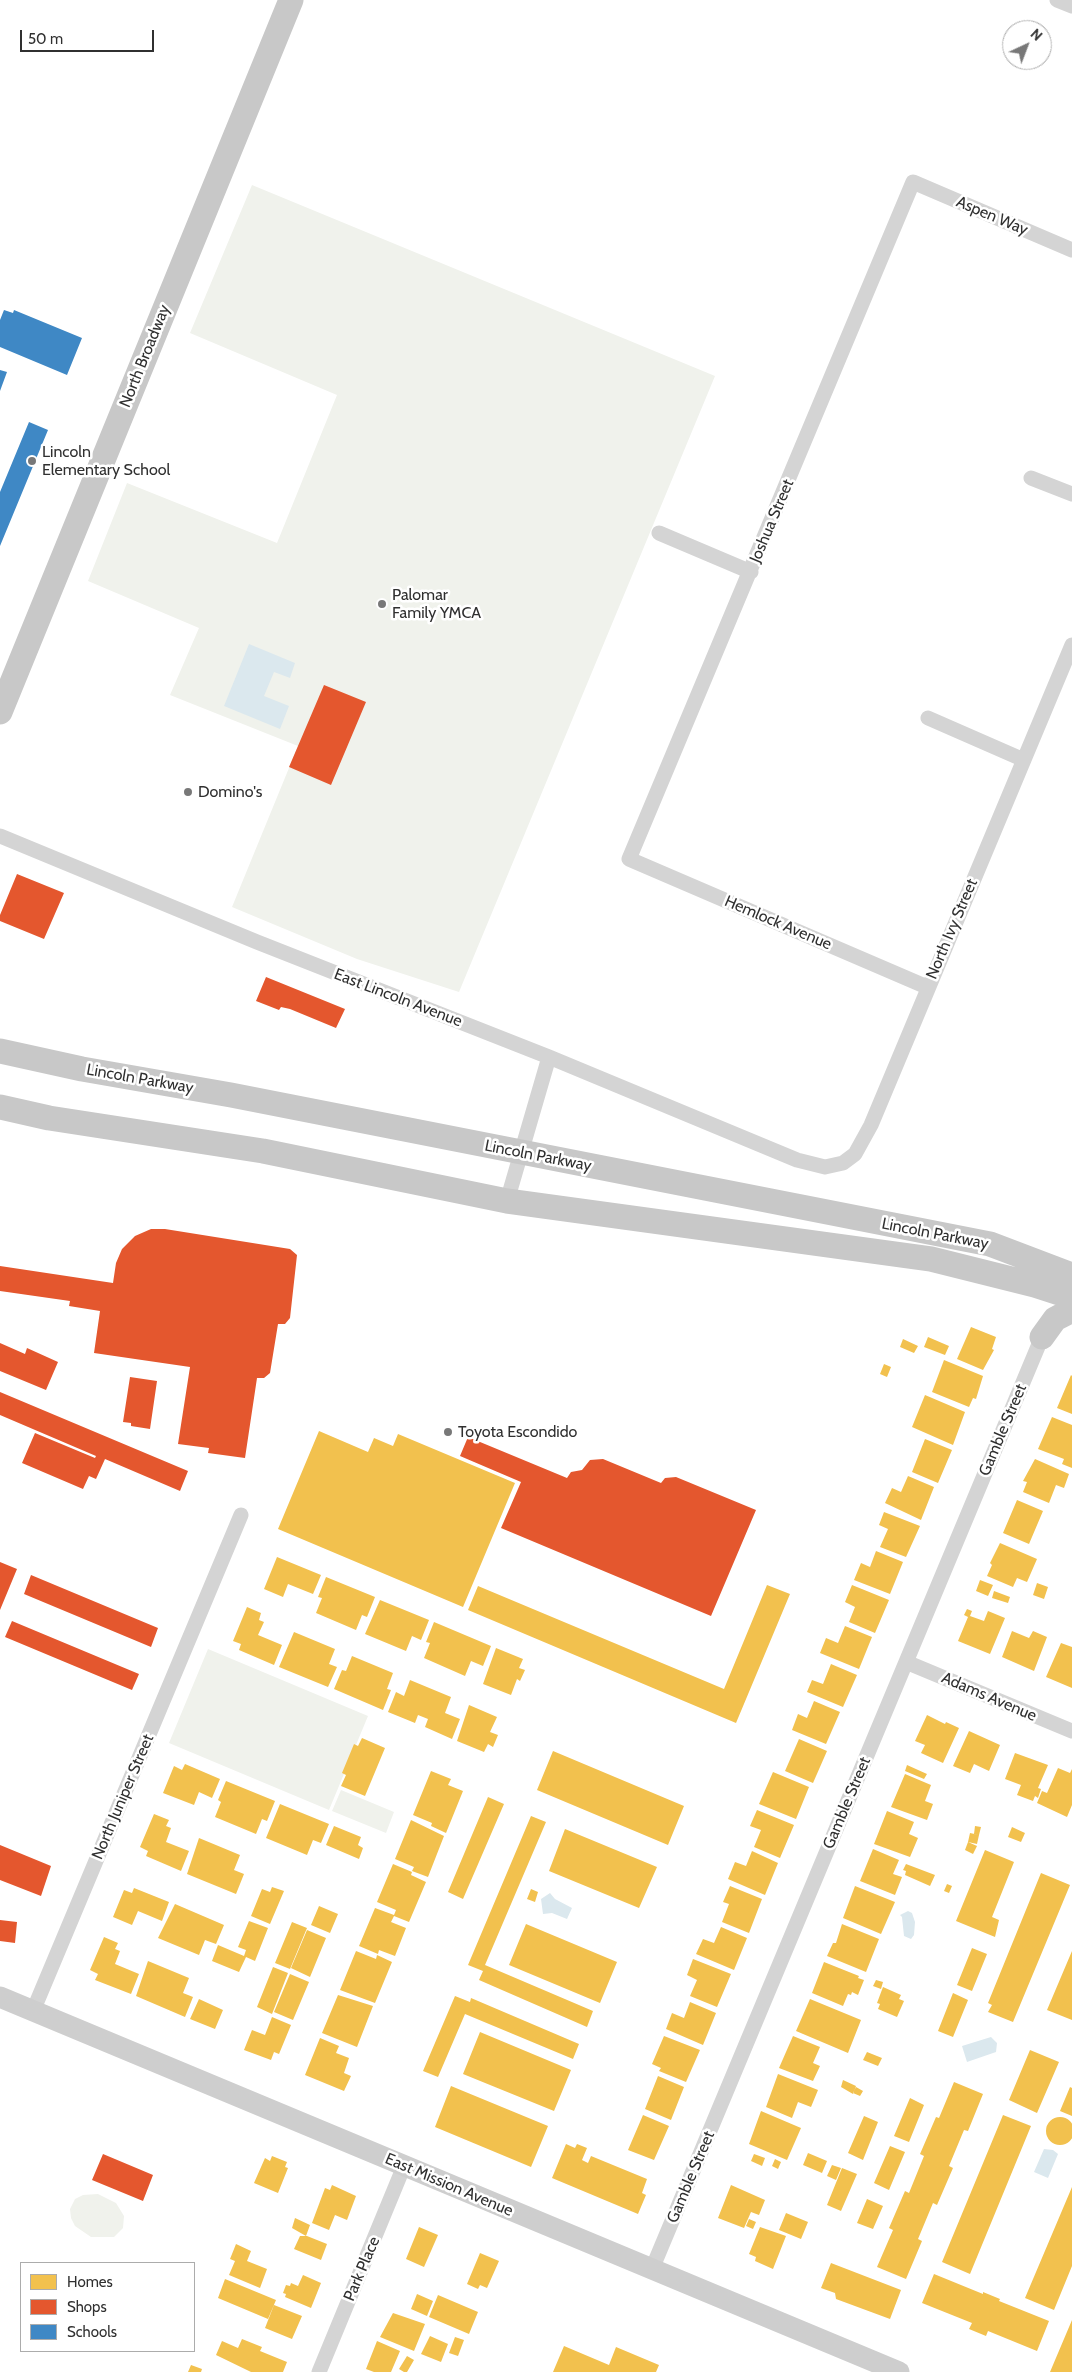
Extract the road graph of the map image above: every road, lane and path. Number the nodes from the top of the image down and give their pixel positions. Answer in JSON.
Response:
{"nodes":[{"id":1,"x":291,"y":0,"type":"edge"},
{"id":2,"x":1057,"y":0,"type":"edge"},
{"id":3,"x":1072,"y":6,"type":"edge"},
{"id":4,"x":913,"y":182,"type":"joint"},
{"id":5,"x":1072,"y":250,"type":"edge"},
{"id":6,"x":1031,"y":478,"type":"dead end"},
{"id":7,"x":1072,"y":494,"type":"edge"},
{"id":8,"x":659,"y":533,"type":"dead end"},
{"id":9,"x":750,"y":572,"type":"junction"},
{"id":10,"x":1072,"y":645,"type":"edge"},
{"id":11,"x":0,"y":712,"type":"edge"},
{"id":12,"x":928,"y":718,"type":"dead end"},
{"id":13,"x":1024,"y":760,"type":"junction"},
{"id":14,"x":0,"y":836,"type":"edge"},
{"id":15,"x":629,"y":859,"type":"joint"},
{"id":16,"x":927,"y":987,"type":"junction"},
{"id":17,"x":0,"y":1051,"type":"edge"},
{"id":18,"x":549,"y":1057,"type":"junction"},
{"id":19,"x":0,"y":1107,"type":"edge"},
{"id":20,"x":521,"y":1153,"type":"junction"},
{"id":21,"x":797,"y":1160,"type":"joint"},
{"id":22,"x":507,"y":1201,"type":"junction"},
{"id":23,"x":1072,"y":1275,"type":"edge"},
{"id":24,"x":1072,"y":1297,"type":"edge"},
{"id":25,"x":1072,"y":1310,"type":"edge"},
{"id":26,"x":1042,"y":1337,"type":"joint"},
{"id":27,"x":242,"y":1515,"type":"dead end"},
{"id":28,"x":906,"y":1662,"type":"junction"},
{"id":29,"x":1072,"y":1731,"type":"edge"},
{"id":30,"x":0,"y":1997,"type":"edge"},
{"id":31,"x":33,"y":2011,"type":"junction"},
{"id":32,"x":404,"y":2166,"type":"junction"},
{"id":33,"x":652,"y":2269,"type":"junction"},
{"id":34,"x":318,"y":2372,"type":"edge"},
{"id":35,"x":899,"y":2372,"type":"edge"}],
"edges":[{"from":1,"to":11,"type":"main road","name":"North Broadway"},
{"from":2,"to":3,"type":"street"},
{"from":4,"to":5,"type":"street","name":"Aspen Way"},
{"from":4,"to":9,"type":"street","name":"Joshua Street"},
{"from":6,"to":7,"type":"street"},
{"from":8,"to":9,"type":"street"},
{"from":9,"to":15,"type":"street","name":"Joshua Street"},
{"from":10,"to":13,"type":"street","name":"North Ivy Street"},
{"from":12,"to":13,"type":"street"},
{"from":13,"to":16,"type":"street","name":"North Ivy Street"},
{"from":14,"to":18,"type":"street","name":"East Lincoln Avenue"},
{"from":15,"to":16,"type":"street","name":"Hemlock Avenue"},
{"from":16,"to":21,"type":"street","name":"North Ivy Street"},
{"from":17,"to":20,"type":"main road","name":"Lincoln Parkway"},
{"from":18,"to":20,"type":"street"},
{"from":18,"to":21,"type":"street","name":"East Lincoln Avenue"},
{"from":19,"to":22,"type":"main road","name":"Lincoln Parkway"},
{"from":20,"to":22,"type":"street"},
{"from":20,"to":23,"type":"main road","name":"Lincoln Parkway"},
{"from":22,"to":24,"type":"main road","name":"Lincoln Parkway"},
{"from":25,"to":26,"type":"main road"},
{"from":26,"to":28,"type":"street","name":"Gamble Street"},
{"from":27,"to":31,"type":"street","name":"North Juniper Street"},
{"from":28,"to":29,"type":"street","name":"Adams Avenue"},
{"from":28,"to":33,"type":"street","name":"Gamble Street"},
{"from":30,"to":31,"type":"main road","name":"East Mission Avenue"},
{"from":31,"to":32,"type":"main road","name":"East Mission Avenue"},
{"from":32,"to":33,"type":"main road","name":"East Mission Avenue"},
{"from":32,"to":34,"type":"street","name":"Park Place"},
{"from":33,"to":35,"type":"main road","name":"East Mission Avenue"}]}
